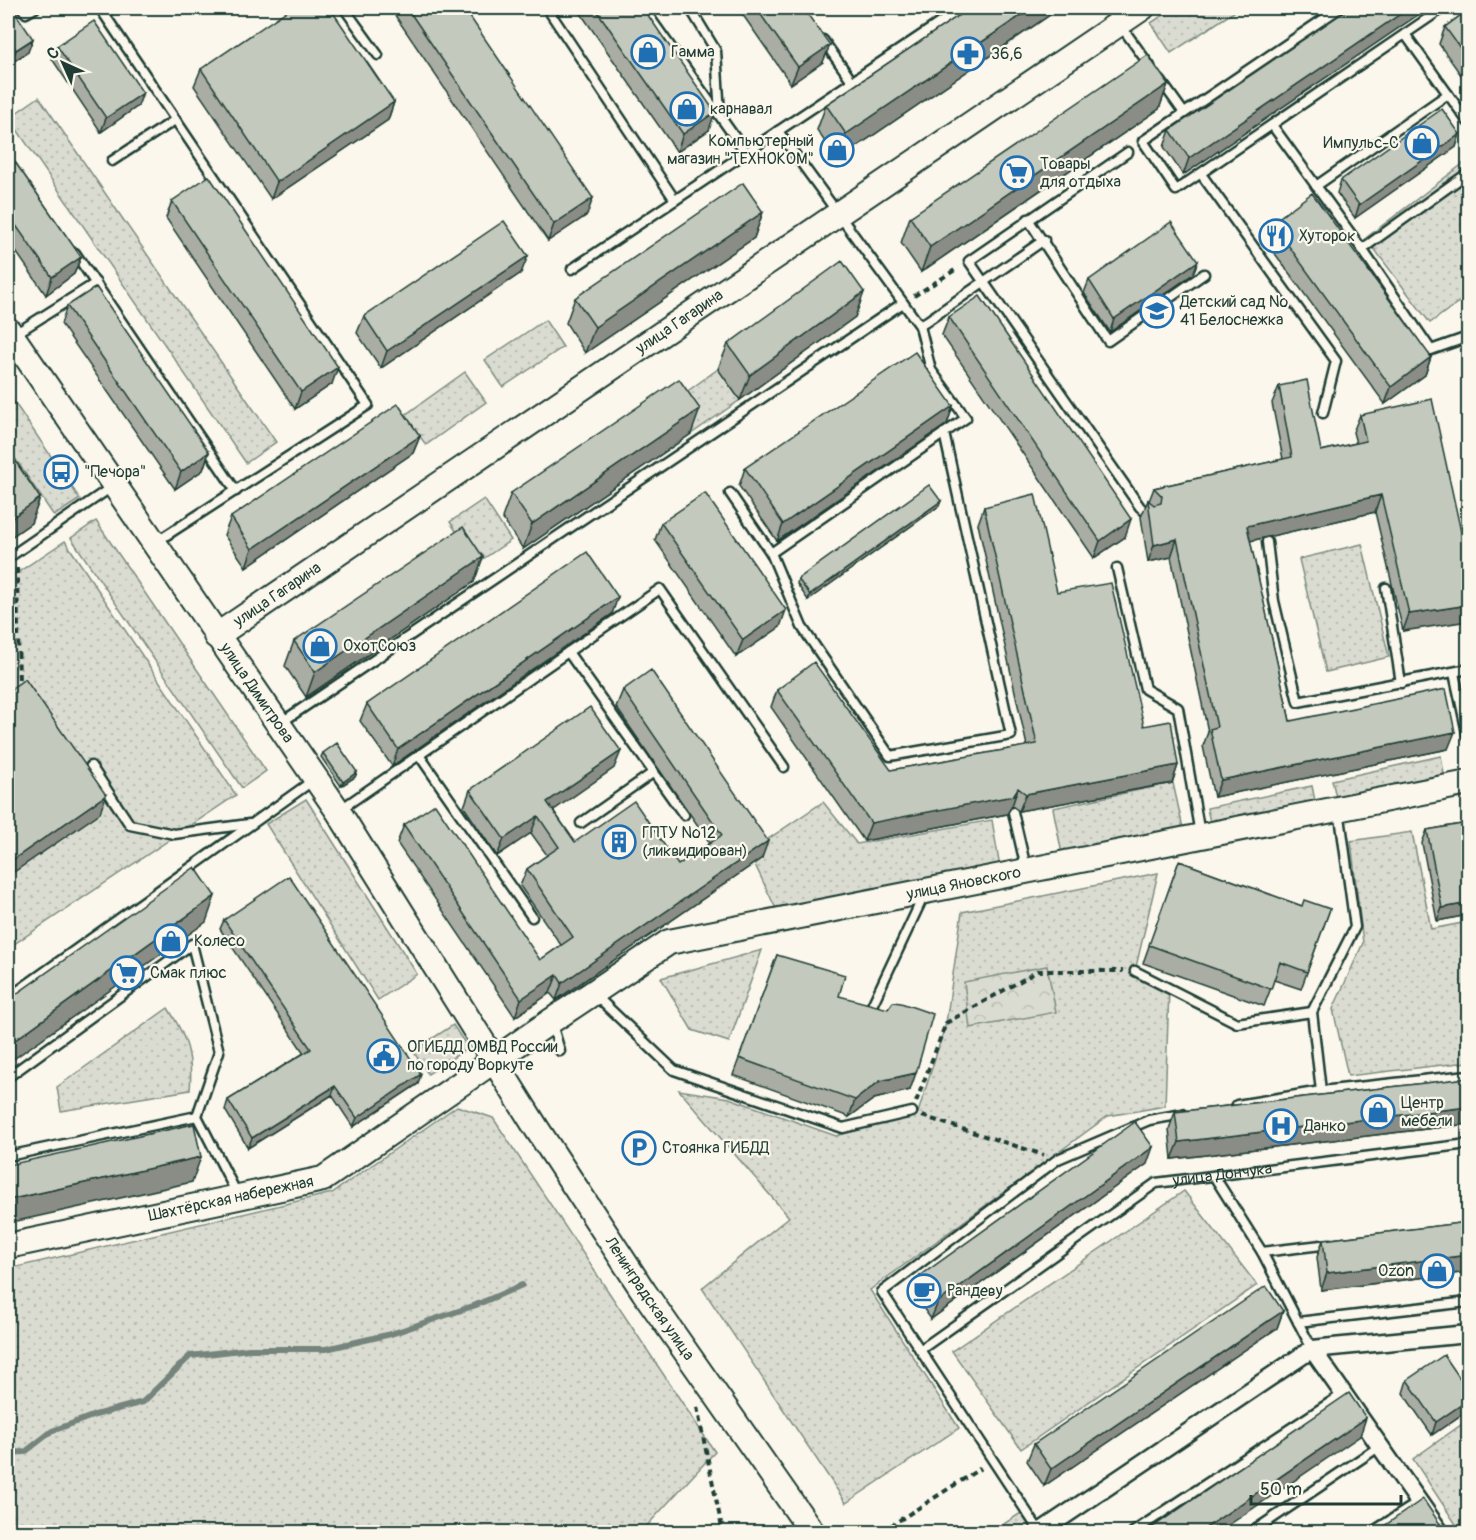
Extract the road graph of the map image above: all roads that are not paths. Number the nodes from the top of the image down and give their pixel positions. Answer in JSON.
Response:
{"nodes":[{"id":1,"x":22,"y":8,"type":"edge"},
{"id":2,"x":35,"y":8,"type":"edge"},
{"id":3,"x":100,"y":8,"type":"edge"},
{"id":4,"x":344,"y":8,"type":"edge"},
{"id":5,"x":547,"y":8,"type":"edge"},
{"id":6,"x":643,"y":8,"type":"edge"},
{"id":7,"x":690,"y":8,"type":"edge"},
{"id":8,"x":962,"y":8,"type":"edge"},
{"id":9,"x":1142,"y":8,"type":"edge"},
{"id":10,"x":1340,"y":8,"type":"edge"},
{"id":11,"x":1443,"y":8,"type":"edge"},
{"id":12,"x":1113,"y":16,"type":"edge"},
{"id":13,"x":1405,"y":34,"type":"junction"},
{"id":14,"x":820,"y":35,"type":"edge"},
{"id":15,"x":378,"y":55,"type":"dead end"},
{"id":16,"x":852,"y":81,"type":"junction"},
{"id":17,"x":1449,"y":94,"type":"junction"},
{"id":18,"x":1184,"y":113,"type":"junction"},
{"id":19,"x":720,"y":116,"type":"junction"},
{"id":20,"x":175,"y":120,"type":"junction"},
{"id":21,"x":1468,"y":122,"type":"edge"},
{"id":22,"x":1272,"y":125,"type":"junction"},
{"id":23,"x":778,"y":131,"type":"junction"},
{"id":24,"x":1128,"y":152,"type":"dead end"},
{"id":25,"x":746,"y":153,"type":"junction"},
{"id":26,"x":112,"y":161,"type":"dead end"},
{"id":27,"x":1468,"y":173,"type":"edge"},
{"id":28,"x":1201,"y":174,"type":"junction"},
{"id":29,"x":1316,"y":186,"type":"junction"},
{"id":30,"x":675,"y":200,"type":"junction"},
{"id":31,"x":837,"y":215,"type":"junction"},
{"id":32,"x":1028,"y":219,"type":"junction"},
{"id":33,"x":1044,"y":240,"type":"junction"},
{"id":34,"x":69,"y":244,"type":"edge"},
{"id":35,"x":1362,"y":249,"type":"junction"},
{"id":36,"x":572,"y":269,"type":"dead end"},
{"id":37,"x":1204,"y":274,"type":"dead end"},
{"id":38,"x":96,"y":283,"type":"junction"},
{"id":39,"x":985,"y":284,"type":"junction"},
{"id":40,"x":903,"y":303,"type":"junction"},
{"id":41,"x":920,"y":326,"type":"junction"},
{"id":42,"x":10,"y":334,"type":"edge"},
{"id":43,"x":1468,"y":337,"type":"edge"},
{"id":44,"x":1323,"y":412,"type":"dead end"},
{"id":45,"x":944,"y":433,"type":"junction"},
{"id":46,"x":114,"y":486,"type":"junction"},
{"id":47,"x":236,"y":491,"type":"junction"},
{"id":48,"x":729,"y":493,"type":"dead end"},
{"id":49,"x":1150,"y":516,"type":"edge"},
{"id":50,"x":1267,"y":542,"type":"edge"},
{"id":51,"x":154,"y":544,"type":"junction"},
{"id":52,"x":771,"y":554,"type":"junction"},
{"id":53,"x":8,"y":558,"type":"edge"},
{"id":54,"x":1117,"y":568,"type":"dead end"},
{"id":55,"x":1386,"y":588,"type":"dead end"},
{"id":56,"x":216,"y":636,"type":"junction"},
{"id":57,"x":568,"y":652,"type":"junction"},
{"id":58,"x":1468,"y":669,"type":"edge"},
{"id":59,"x":1454,"y":673,"type":"junction"},
{"id":60,"x":1401,"y":683,"type":"junction"},
{"id":61,"x":278,"y":725,"type":"junction"},
{"id":62,"x":1468,"y":737,"type":"edge"},
{"id":63,"x":419,"y":755,"type":"junction"},
{"id":64,"x":91,"y":766,"type":"dead end"},
{"id":65,"x":784,"y":767,"type":"dead end"},
{"id":66,"x":654,"y":772,"type":"junction"},
{"id":67,"x":315,"y":778,"type":"junction"},
{"id":68,"x":1468,"y":783,"type":"edge"},
{"id":69,"x":1339,"y":809,"type":"junction"},
{"id":70,"x":338,"y":811,"type":"junction"},
{"id":71,"x":1013,"y":812,"type":"edge"},
{"id":72,"x":684,"y":815,"type":"dead end"},
{"id":73,"x":252,"y":823,"type":"junction"},
{"id":74,"x":581,"y":823,"type":"dead end"},
{"id":75,"x":1200,"y":837,"type":"junction"},
{"id":76,"x":1026,"y":871,"type":"junction"},
{"id":77,"x":925,"y":892,"type":"junction"},
{"id":78,"x":532,"y":918,"type":"dead end"},
{"id":79,"x":1135,"y":971,"type":"road end"},
{"id":80,"x":593,"y":992,"type":"junction"},
{"id":81,"x":8,"y":998,"type":"edge"},
{"id":82,"x":1312,"y":1012,"type":"junction"},
{"id":83,"x":867,"y":1016,"type":"edge"},
{"id":84,"x":551,"y":1021,"type":"junction"},
{"id":85,"x":560,"y":1052,"type":"dead end"},
{"id":86,"x":493,"y":1062,"type":"junction"},
{"id":87,"x":1468,"y":1075,"type":"edge"},
{"id":88,"x":8,"y":1077,"type":"edge"},
{"id":89,"x":1321,"y":1091,"type":"junction"},
{"id":90,"x":1229,"y":1107,"type":"edge"},
{"id":91,"x":912,"y":1112,"type":"road end"},
{"id":92,"x":1195,"y":1112,"type":"edge"},
{"id":93,"x":197,"y":1116,"type":"junction"},
{"id":94,"x":1468,"y":1144,"type":"edge"},
{"id":95,"x":8,"y":1156,"type":"edge"},
{"id":96,"x":1214,"y":1176,"type":"junction"},
{"id":97,"x":239,"y":1197,"type":"junction"},
{"id":98,"x":1342,"y":1242,"type":"edge"},
{"id":99,"x":8,"y":1246,"type":"edge"},
{"id":100,"x":1262,"y":1252,"type":"junction"},
{"id":101,"x":1468,"y":1302,"type":"edge"},
{"id":102,"x":1298,"y":1322,"type":"junction"},
{"id":103,"x":1468,"y":1334,"type":"edge"},
{"id":104,"x":1311,"y":1349,"type":"junction"},
{"id":105,"x":920,"y":1350,"type":"junction"},
{"id":106,"x":1343,"y":1394,"type":"junction"},
{"id":107,"x":1380,"y":1446,"type":"junction"},
{"id":108,"x":1419,"y":1502,"type":"junction"},
{"id":109,"x":1040,"y":1532,"type":"edge"},
{"id":110,"x":812,"y":1533,"type":"edge"},
{"id":111,"x":1133,"y":1533,"type":"edge"},
{"id":112,"x":1252,"y":1533,"type":"edge"},
{"id":113,"x":1372,"y":1533,"type":"edge"},
{"id":114,"x":1440,"y":1533,"type":"edge"}],
"edges":[{"from":1,"to":2,"type":"lane"},
{"from":3,"to":20,"type":"lane"},
{"from":4,"to":15,"type":"lane"},
{"from":5,"to":30,"type":"lane"},
{"from":6,"to":19,"type":"lane"},
{"from":7,"to":19,"type":"lane"},
{"from":8,"to":16,"type":"lane"},
{"from":9,"to":12,"type":"street","name":"улица Гагарина"},
{"from":10,"to":18,"type":"lane"},
{"from":11,"to":13,"type":"lane"},
{"from":12,"to":18,"type":"lane"},
{"from":12,"to":31,"type":"street","name":"улица Гагарина"},
{"from":13,"to":17,"type":"lane"},
{"from":13,"to":22,"type":"lane"},
{"from":14,"to":16,"type":"lane"},
{"from":16,"to":23,"type":"lane"},
{"from":17,"to":21,"type":"lane"},
{"from":17,"to":29,"type":"lane"},
{"from":18,"to":28,"type":"lane"},
{"from":19,"to":25,"type":"lane"},
{"from":20,"to":26,"type":"lane"},
{"from":20,"to":47,"type":"lane"},
{"from":22,"to":28,"type":"lane"},
{"from":22,"to":29,"type":"lane"},
{"from":23,"to":25,"type":"lane"},
{"from":23,"to":31,"type":"lane"},
{"from":24,"to":32,"type":"lane"},
{"from":25,"to":30,"type":"lane"},
{"from":27,"to":35,"type":"lane"},
{"from":28,"to":44,"type":"lane"},
{"from":29,"to":35,"type":"lane"},
{"from":30,"to":36,"type":"lane"},
{"from":31,"to":40,"type":"lane"},
{"from":31,"to":56,"type":"street","name":"улица Гагарина"},
{"from":32,"to":33,"type":"lane"},
{"from":32,"to":39,"type":"lane"},
{"from":33,"to":37,"type":"lane"},
{"from":33,"to":39,"type":"lane"},
{"from":34,"to":38,"type":"lane"},
{"from":35,"to":43,"type":"lane"},
{"from":38,"to":42,"type":"lane"},
{"from":38,"to":47,"type":"lane"},
{"from":39,"to":41,"type":"lane"},
{"from":39,"to":49,"type":"lane"},
{"from":40,"to":41,"type":"lane"},
{"from":40,"to":61,"type":"lane"},
{"from":41,"to":45,"type":"lane"},
{"from":42,"to":46,"type":"street","name":"улица Димитрова"},
{"from":45,"to":52,"type":"lane"},
{"from":45,"to":52,"type":"lane"},
{"from":46,"to":51,"type":"street","name":"улица Димитрова"},
{"from":46,"to":53,"type":"lane"},
{"from":47,"to":51,"type":"lane"},
{"from":48,"to":52,"type":"lane"},
{"from":50,"to":60,"type":"lane"},
{"from":51,"to":56,"type":"street","name":"улица Димитрова"},
{"from":54,"to":75,"type":"lane"},
{"from":55,"to":60,"type":"lane"},
{"from":56,"to":61,"type":"street","name":"улица Димитрова"},
{"from":57,"to":63,"type":"lane"},
{"from":57,"to":65,"type":"lane"},
{"from":57,"to":66,"type":"lane"},
{"from":58,"to":59,"type":"lane"},
{"from":59,"to":60,"type":"lane"},
{"from":59,"to":62,"type":"lane"},
{"from":61,"to":67,"type":"street","name":"улица Димитрова"},
{"from":63,"to":70,"type":"lane"},
{"from":63,"to":78,"type":"lane"},
{"from":64,"to":73,"type":"lane"},
{"from":66,"to":72,"type":"lane"},
{"from":66,"to":74,"type":"lane"},
{"from":67,"to":70,"type":"street","name":"улица Димитрова"},
{"from":67,"to":73,"type":"lane"},
{"from":68,"to":69,"type":"street","name":"улица Яновского"},
{"from":69,"to":75,"type":"street","name":"улица Яновского"},
{"from":69,"to":82,"type":"lane"},
{"from":70,"to":86,"type":"street","name":"улица Димитрова"},
{"from":71,"to":76,"type":"lane"},
{"from":73,"to":81,"type":"lane"},
{"from":75,"to":76,"type":"street","name":"улица Яновского"},
{"from":76,"to":77,"type":"street","name":"улица Яновского"},
{"from":77,"to":80,"type":"street","name":"улица Яновского"},
{"from":77,"to":83,"type":"lane"},
{"from":79,"to":82,"type":"lane"},
{"from":80,"to":84,"type":"street","name":"улица Яновского"},
{"from":80,"to":91,"type":"lane"},
{"from":82,"to":89,"type":"lane"},
{"from":84,"to":85,"type":"lane"},
{"from":84,"to":86,"type":"street","name":"улица Яновского"},
{"from":86,"to":97,"type":"street","name":"Шахтёрская набережная"},
{"from":86,"to":110,"type":"street","name":"Ленинградская улица"},
{"from":87,"to":89,"type":"lane"},
{"from":88,"to":93,"type":"lane"},
{"from":89,"to":90,"type":"lane"},
{"from":92,"to":105,"type":"lane"},
{"from":93,"to":95,"type":"lane"},
{"from":93,"to":97,"type":"lane"},
{"from":94,"to":96,"type":"lane","name":"улица Дончука"},
{"from":96,"to":100,"type":"lane"},
{"from":96,"to":105,"type":"lane","name":"улица Дончука"},
{"from":97,"to":99,"type":"street","name":"Шахтёрская набережная"},
{"from":98,"to":100,"type":"lane"},
{"from":100,"to":102,"type":"lane"},
{"from":101,"to":102,"type":"lane"},
{"from":102,"to":104,"type":"lane"},
{"from":103,"to":104,"type":"street"},
{"from":104,"to":106,"type":"street"},
{"from":104,"to":109,"type":"street"},
{"from":105,"to":109,"type":"lane"},
{"from":106,"to":107,"type":"street"},
{"from":106,"to":111,"type":"lane"},
{"from":107,"to":108,"type":"street"},
{"from":107,"to":112,"type":"lane"},
{"from":108,"to":113,"type":"lane"},
{"from":108,"to":114,"type":"street"}]}
